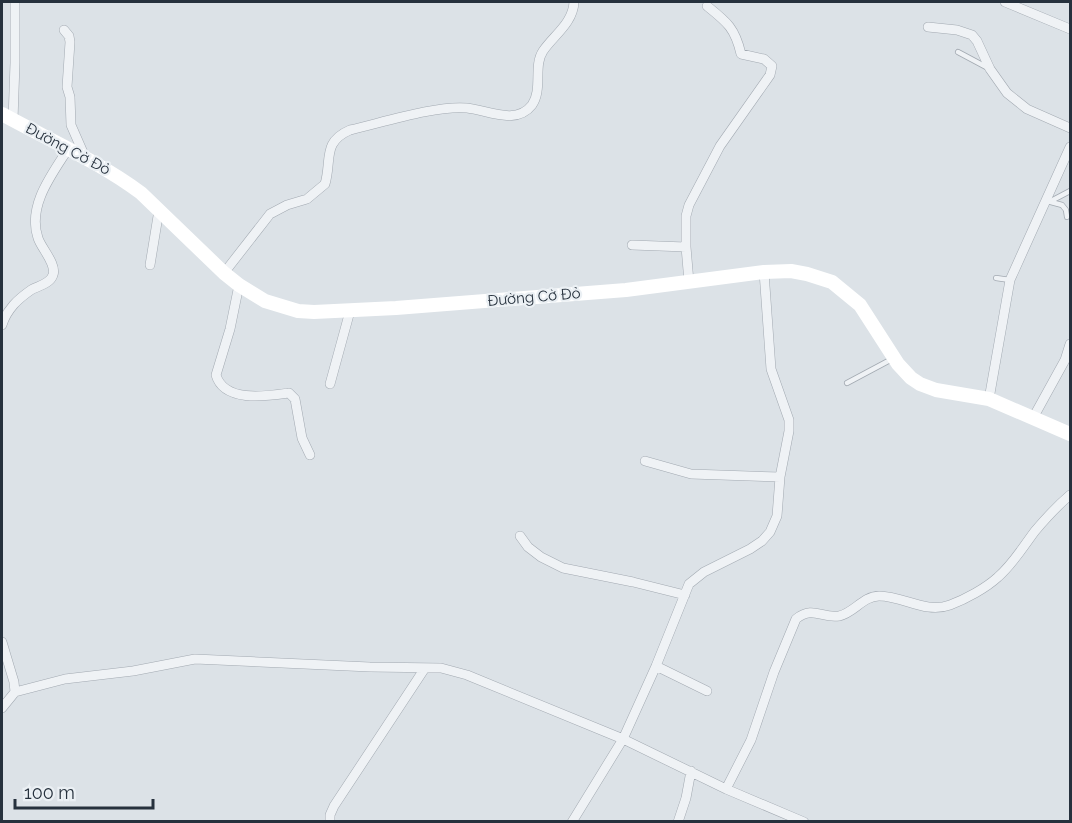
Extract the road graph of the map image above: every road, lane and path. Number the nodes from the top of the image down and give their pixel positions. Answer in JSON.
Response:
{"nodes":[{"id":1,"x":15,"y":2,"type":"edge"},
{"id":2,"x":574,"y":2,"type":"edge"},
{"id":3,"x":1005,"y":2,"type":"edge"},
{"id":4,"x":707,"y":6,"type":"dead end"},
{"id":5,"x":928,"y":27,"type":"dead end"},
{"id":6,"x":1071,"y":29,"type":"edge"},
{"id":7,"x":64,"y":30,"type":"dead end"},
{"id":8,"x":958,"y":52,"type":"dead end"},
{"id":9,"x":990,"y":69,"type":"junction"},
{"id":10,"x":7,"y":117,"type":"edge"},
{"id":11,"x":1071,"y":128,"type":"edge"},
{"id":12,"x":1071,"y":147,"type":"edge"},
{"id":13,"x":68,"y":149,"type":"junction"},
{"id":14,"x":85,"y":158,"type":"junction"},
{"id":15,"x":1071,"y":190,"type":"edge"},
{"id":16,"x":1049,"y":201,"type":"junction"},
{"id":17,"x":159,"y":210,"type":"junction"},
{"id":18,"x":1067,"y":217,"type":"dead end"},
{"id":19,"x":632,"y":245,"type":"dead end"},
{"id":20,"x":686,"y":247,"type":"junction"},
{"id":21,"x":150,"y":265,"type":"dead end"},
{"id":22,"x":764,"y":272,"type":"junction"},
{"id":23,"x":224,"y":273,"type":"junction"},
{"id":24,"x":996,"y":278,"type":"dead end"},
{"id":25,"x":1010,"y":280,"type":"junction"},
{"id":26,"x":689,"y":282,"type":"junction"},
{"id":27,"x":239,"y":285,"type":"junction"},
{"id":28,"x":350,"y":311,"type":"junction"},
{"id":29,"x":2,"y":325,"type":"edge"},
{"id":30,"x":1071,"y":344,"type":"edge"},
{"id":31,"x":894,"y":357,"type":"junction"},
{"id":32,"x":847,"y":383,"type":"dead end"},
{"id":33,"x":330,"y":384,"type":"dead end"},
{"id":34,"x":989,"y":399,"type":"junction"},
{"id":35,"x":1033,"y":418,"type":"junction"},
{"id":36,"x":1071,"y":434,"type":"edge"},
{"id":37,"x":310,"y":455,"type":"dead end"},
{"id":38,"x":645,"y":461,"type":"dead end"},
{"id":39,"x":780,"y":477,"type":"junction"},
{"id":40,"x":1071,"y":495,"type":"edge"},
{"id":41,"x":520,"y":536,"type":"dead end"},
{"id":42,"x":685,"y":595,"type":"junction"},
{"id":43,"x":2,"y":642,"type":"edge"},
{"id":44,"x":656,"y":666,"type":"junction"},
{"id":45,"x":426,"y":668,"type":"junction"},
{"id":46,"x":707,"y":691,"type":"dead end"},
{"id":47,"x":15,"y":692,"type":"junction"},
{"id":48,"x":2,"y":708,"type":"edge"},
{"id":49,"x":623,"y":739,"type":"junction"},
{"id":50,"x":692,"y":771,"type":"junction"},
{"id":51,"x":726,"y":789,"type":"junction"},
{"id":52,"x":330,"y":822,"type":"edge"},
{"id":53,"x":572,"y":822,"type":"edge"},
{"id":54,"x":678,"y":822,"type":"edge"},
{"id":55,"x":804,"y":822,"type":"edge"}],
"edges":[{"from":1,"to":10,"type":"street"},
{"from":2,"to":23,"type":"street"},
{"from":3,"to":6,"type":"street"},
{"from":4,"to":20,"type":"street"},
{"from":5,"to":9,"type":"street"},
{"from":7,"to":14,"type":"street"},
{"from":8,"to":9,"type":"lane"},
{"from":9,"to":11,"type":"street"},
{"from":10,"to":13,"type":"main road","name":"Đường Cờ Đỏ"},
{"from":12,"to":16,"type":"street"},
{"from":13,"to":14,"type":"main road","name":"Đường Cờ Đỏ"},
{"from":13,"to":29,"type":"street"},
{"from":14,"to":17,"type":"main road","name":"Đường Cờ Đỏ"},
{"from":15,"to":16,"type":"lane"},
{"from":16,"to":18,"type":"lane"},
{"from":16,"to":25,"type":"street"},
{"from":17,"to":21,"type":"street"},
{"from":17,"to":23,"type":"main road","name":"Đường Cờ Đỏ"},
{"from":19,"to":20,"type":"street"},
{"from":20,"to":26,"type":"street"},
{"from":22,"to":26,"type":"main road","name":"Đường Cờ Đỏ"},
{"from":22,"to":31,"type":"main road","name":"Đường Cờ Đỏ"},
{"from":22,"to":39,"type":"street"},
{"from":23,"to":27,"type":"main road","name":"Đường Cờ Đỏ"},
{"from":24,"to":25,"type":"lane"},
{"from":25,"to":34,"type":"street"},
{"from":26,"to":28,"type":"main road","name":"Đường Cờ Đỏ"},
{"from":27,"to":28,"type":"main road","name":"Đường Cờ Đỏ"},
{"from":27,"to":37,"type":"street"},
{"from":28,"to":33,"type":"street"},
{"from":30,"to":35,"type":"street"},
{"from":31,"to":32,"type":"lane"},
{"from":31,"to":34,"type":"main road","name":"Đường Cờ Đỏ"},
{"from":34,"to":35,"type":"main road","name":"Đường Cờ Đỏ"},
{"from":35,"to":36,"type":"main road","name":"Đường Cờ Đỏ"},
{"from":38,"to":39,"type":"street"},
{"from":39,"to":42,"type":"street"},
{"from":40,"to":51,"type":"street"},
{"from":41,"to":42,"type":"street"},
{"from":42,"to":44,"type":"street"},
{"from":43,"to":47,"type":"street"},
{"from":44,"to":46,"type":"street"},
{"from":44,"to":49,"type":"street"},
{"from":45,"to":47,"type":"street"},
{"from":45,"to":49,"type":"street"},
{"from":45,"to":52,"type":"street"},
{"from":47,"to":48,"type":"street"},
{"from":49,"to":50,"type":"street"},
{"from":49,"to":53,"type":"street"},
{"from":50,"to":51,"type":"street"},
{"from":50,"to":54,"type":"street"},
{"from":51,"to":55,"type":"street"}]}
